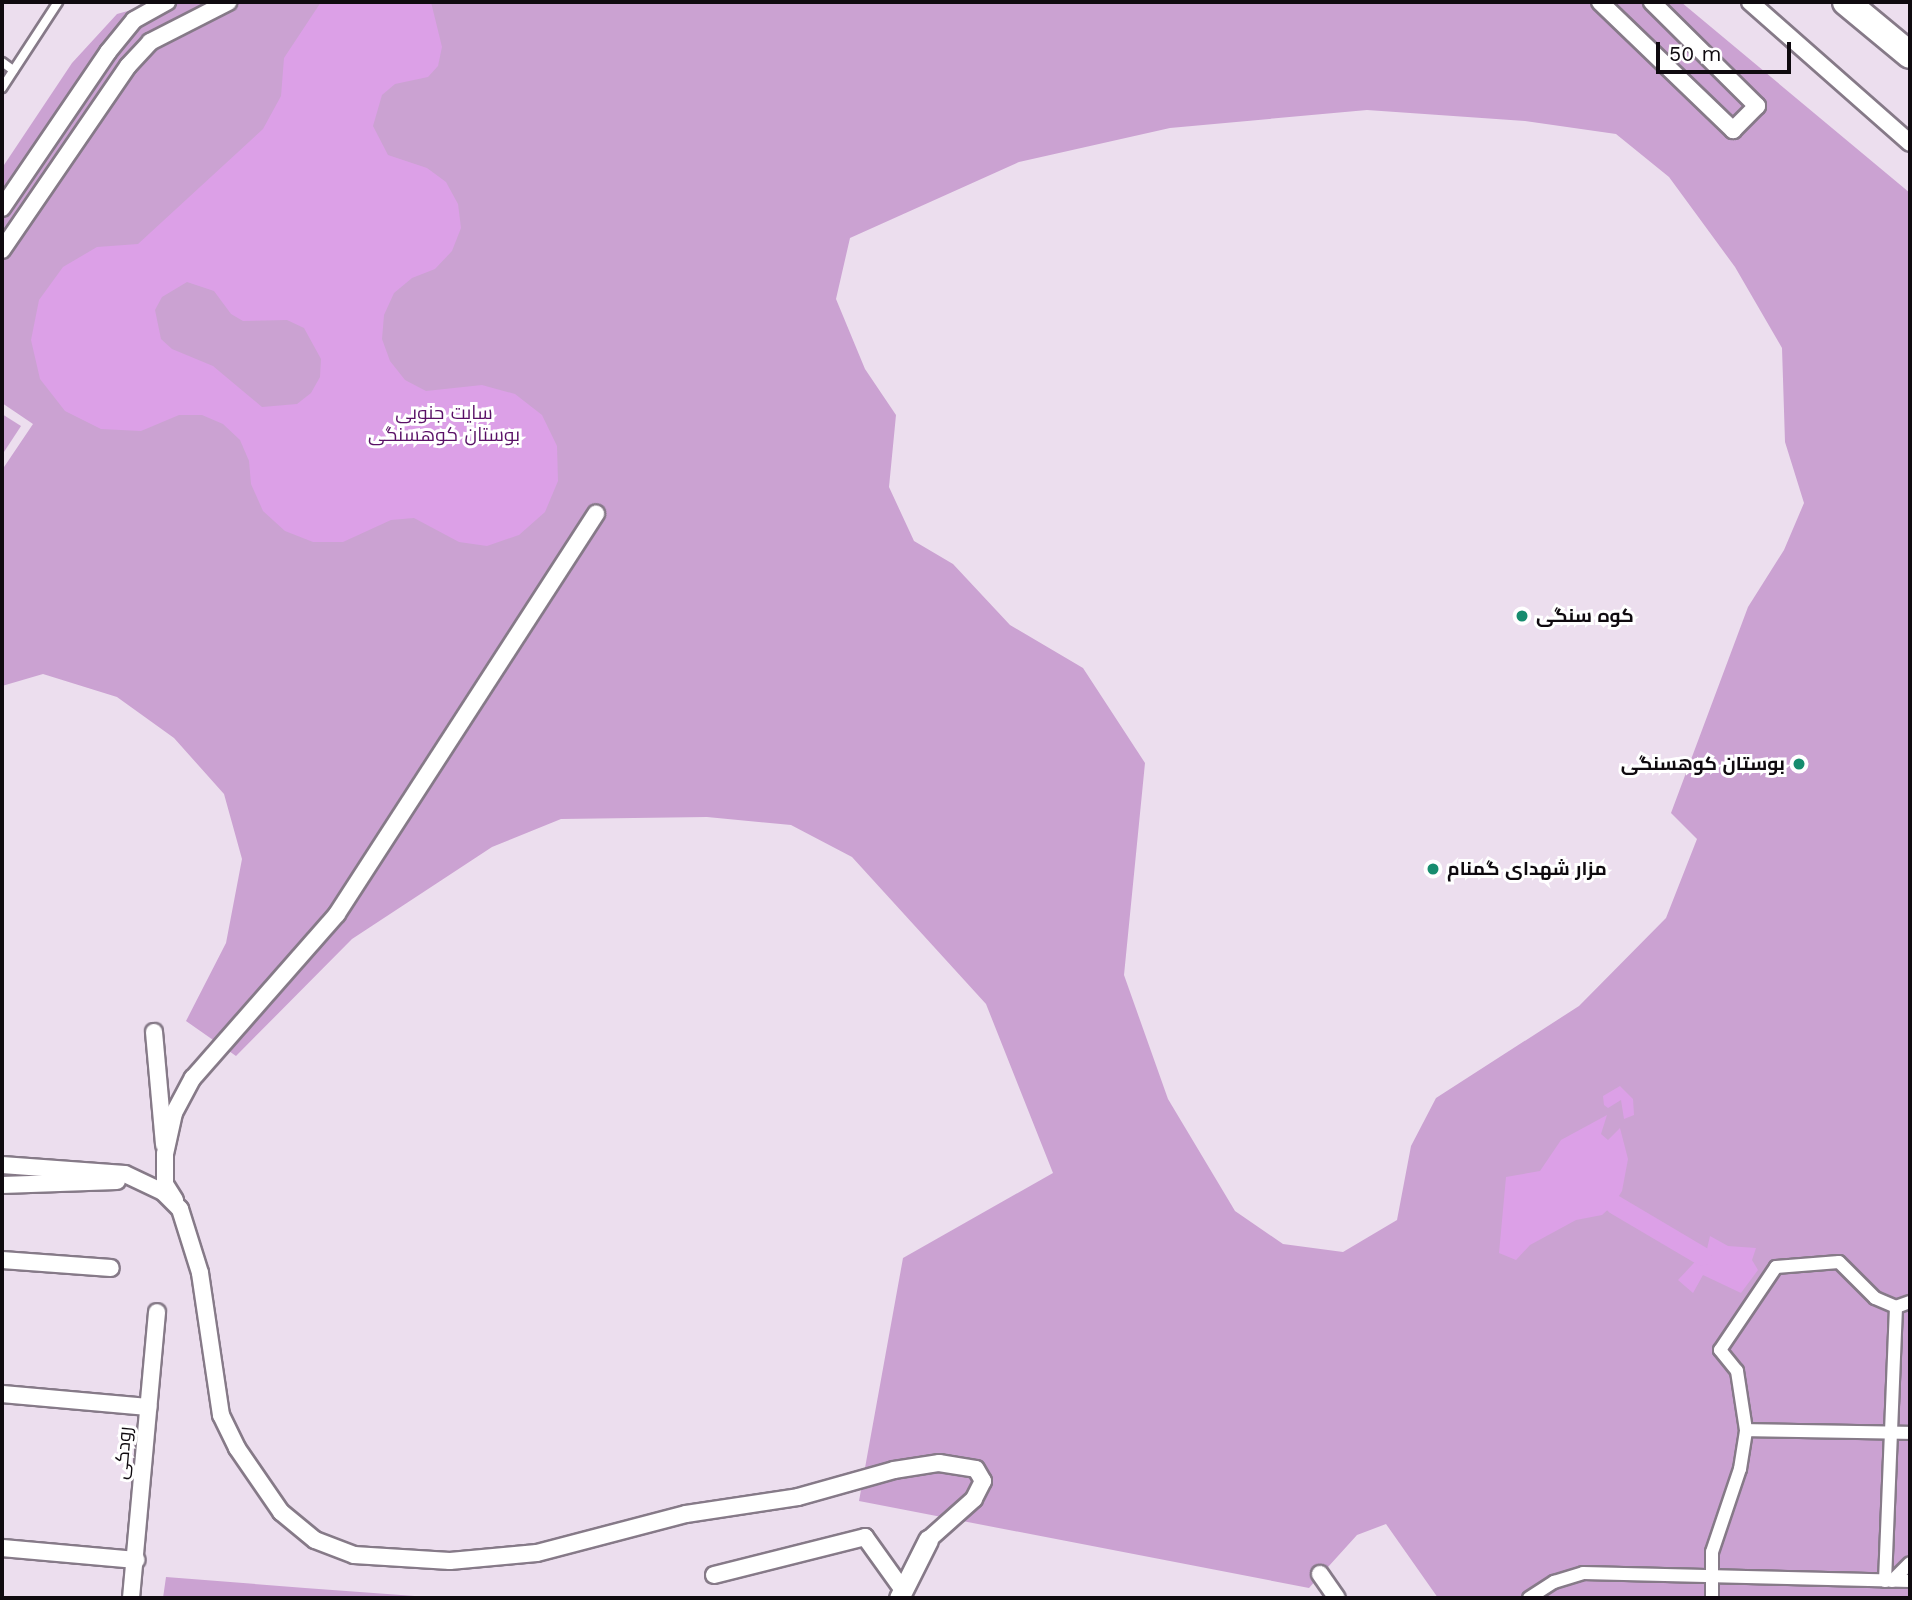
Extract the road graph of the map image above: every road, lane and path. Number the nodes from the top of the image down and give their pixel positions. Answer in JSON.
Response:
{"nodes":[{"id":1,"x":58,"y":2,"type":"edge"},
{"id":2,"x":167,"y":2,"type":"edge"},
{"id":3,"x":228,"y":2,"type":"edge"},
{"id":4,"x":1601,"y":2,"type":"edge"},
{"id":5,"x":1652,"y":2,"type":"edge"},
{"id":6,"x":1750,"y":2,"type":"edge"},
{"id":7,"x":1846,"y":2,"type":"edge"},
{"id":8,"x":1910,"y":55,"type":"edge"},
{"id":9,"x":2,"y":62,"type":"edge"},
{"id":10,"x":13,"y":70,"type":"junction"},
{"id":11,"x":2,"y":88,"type":"edge"},
{"id":12,"x":1910,"y":143,"type":"edge"},
{"id":13,"x":2,"y":208,"type":"edge"},
{"id":14,"x":2,"y":250,"type":"edge"},
{"id":15,"x":596,"y":513,"type":"dead end"},
{"id":16,"x":154,"y":1032,"type":"dead end"},
{"id":17,"x":165,"y":1154,"type":"junction"},
{"id":18,"x":2,"y":1165,"type":"edge"},
{"id":19,"x":2,"y":1185,"type":"edge"},
{"id":20,"x":180,"y":1209,"type":"junction"},
{"id":21,"x":2,"y":1260,"type":"edge"},
{"id":22,"x":111,"y":1268,"type":"dead end"},
{"id":23,"x":1910,"y":1302,"type":"edge"},
{"id":24,"x":1896,"y":1307,"type":"junction"},
{"id":25,"x":157,"y":1312,"type":"dead end"},
{"id":26,"x":2,"y":1394,"type":"edge"},
{"id":27,"x":148,"y":1407,"type":"junction"},
{"id":28,"x":1746,"y":1430,"type":"junction"},
{"id":29,"x":1891,"y":1432,"type":"junction"},
{"id":30,"x":1910,"y":1433,"type":"edge"},
{"id":31,"x":928,"y":1540,"type":"joint"},
{"id":32,"x":2,"y":1548,"type":"edge"},
{"id":33,"x":136,"y":1560,"type":"junction"},
{"id":34,"x":1910,"y":1563,"type":"edge"},
{"id":35,"x":1320,"y":1574,"type":"dead end"},
{"id":36,"x":1713,"y":1574,"type":"junction"},
{"id":37,"x":714,"y":1575,"type":"dead end"},
{"id":38,"x":1888,"y":1581,"type":"junction"},
{"id":39,"x":1910,"y":1581,"type":"edge"},
{"id":40,"x":901,"y":1594,"type":"edge"},
{"id":41,"x":131,"y":1598,"type":"edge"},
{"id":42,"x":1337,"y":1598,"type":"edge"},
{"id":43,"x":1529,"y":1598,"type":"edge"},
{"id":44,"x":1712,"y":1598,"type":"edge"}],
"edges":[{"from":1,"to":10,"type":"lane"},
{"from":2,"to":13,"type":"street"},
{"from":3,"to":14,"type":"street"},
{"from":4,"to":5,"type":"street"},
{"from":6,"to":12,"type":"street"},
{"from":7,"to":8,"type":"highway"},
{"from":9,"to":10,"type":"lane"},
{"from":10,"to":11,"type":"lane"},
{"from":15,"to":17,"type":"street"},
{"from":16,"to":17,"type":"street"},
{"from":17,"to":20,"type":"street"},
{"from":18,"to":20,"type":"street"},
{"from":19,"to":20,"type":"street"},
{"from":20,"to":31,"type":"street"},
{"from":21,"to":22,"type":"street"},
{"from":23,"to":24,"type":"street"},
{"from":24,"to":28,"type":"street"},
{"from":24,"to":29,"type":"street"},
{"from":25,"to":27,"type":"street","name":"رودکی"},
{"from":26,"to":27,"type":"street"},
{"from":27,"to":33,"type":"street","name":"رودکی"},
{"from":28,"to":29,"type":"street"},
{"from":28,"to":36,"type":"street"},
{"from":29,"to":30,"type":"street"},
{"from":29,"to":38,"type":"street"},
{"from":31,"to":40,"type":"street"},
{"from":32,"to":33,"type":"street"},
{"from":33,"to":41,"type":"street","name":"رودکی"},
{"from":34,"to":38,"type":"street"},
{"from":35,"to":42,"type":"street"},
{"from":36,"to":38,"type":"street"},
{"from":36,"to":43,"type":"street"},
{"from":36,"to":44,"type":"street"},
{"from":37,"to":40,"type":"street"},
{"from":38,"to":39,"type":"street"}]}
